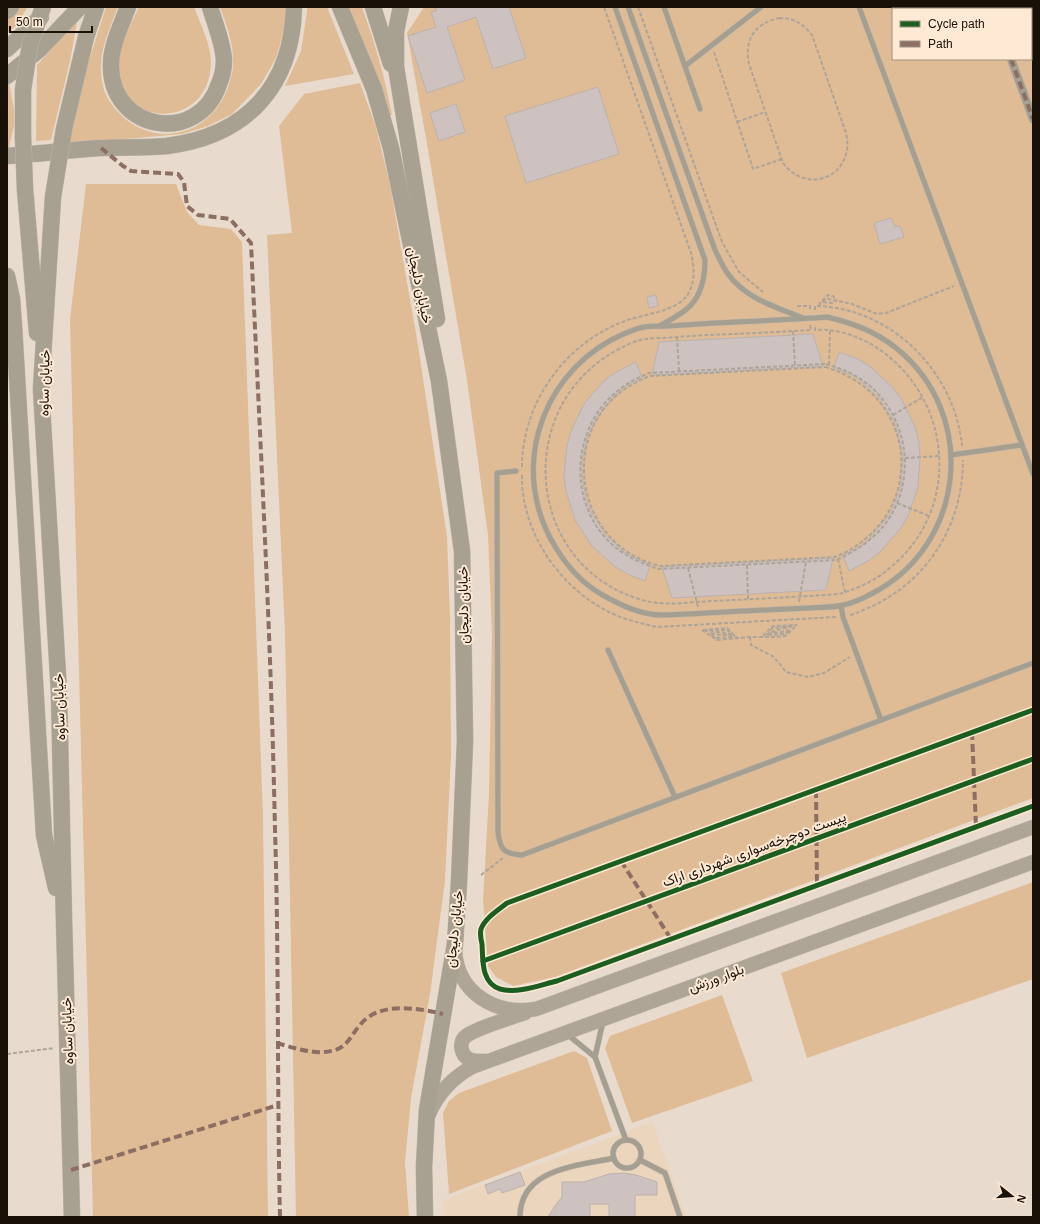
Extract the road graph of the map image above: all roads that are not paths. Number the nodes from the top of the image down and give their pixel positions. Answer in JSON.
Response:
{"nodes":[{"id":1,"x":11,"y":7,"type":"edge"},
{"id":2,"x":43,"y":7,"type":"edge"},
{"id":3,"x":50,"y":7,"type":"edge"},
{"id":4,"x":80,"y":7,"type":"edge"},
{"id":5,"x":96,"y":7,"type":"edge"},
{"id":6,"x":128,"y":7,"type":"edge"},
{"id":7,"x":210,"y":7,"type":"edge"},
{"id":8,"x":294,"y":7,"type":"edge"},
{"id":9,"x":340,"y":7,"type":"edge"},
{"id":10,"x":373,"y":7,"type":"edge"},
{"id":11,"x":401,"y":7,"type":"edge"},
{"id":12,"x":615,"y":7,"type":"edge"},
{"id":13,"x":628,"y":7,"type":"edge"},
{"id":14,"x":664,"y":7,"type":"edge"},
{"id":15,"x":761,"y":7,"type":"edge"},
{"id":16,"x":859,"y":7,"type":"edge"},
{"id":17,"x":7,"y":10,"type":"edge"},
{"id":18,"x":7,"y":48,"type":"edge"},
{"id":19,"x":1011,"y":60,"type":"edge"},
{"id":20,"x":685,"y":66,"type":"junction"},
{"id":21,"x":7,"y":76,"type":"edge"},
{"id":22,"x":400,"y":92,"type":"junction"},
{"id":23,"x":700,"y":109,"type":"dead end"},
{"id":24,"x":1033,"y":119,"type":"edge"},
{"id":25,"x":7,"y":156,"type":"edge"},
{"id":26,"x":7,"y":276,"type":"edge"},
{"id":27,"x":805,"y":319,"type":"junction"},
{"id":28,"x":659,"y":326,"type":"junction"},
{"id":29,"x":439,"y":380,"type":"junction"},
{"id":30,"x":41,"y":389,"type":"junction"},
{"id":31,"x":1022,"y":445,"type":"junction"},
{"id":32,"x":951,"y":455,"type":"junction"},
{"id":33,"x":516,"y":471,"type":"dead end"},
{"id":34,"x":1033,"y":474,"type":"edge"},
{"id":35,"x":841,"y":606,"type":"junction"},
{"id":36,"x":608,"y":650,"type":"dead end"},
{"id":37,"x":1033,"y":662,"type":"edge"},
{"id":38,"x":881,"y":720,"type":"junction"},
{"id":39,"x":675,"y":797,"type":"junction"},
{"id":40,"x":1033,"y":827,"type":"edge"},
{"id":41,"x":1033,"y":862,"type":"edge"},
{"id":42,"x":64,"y":920,"type":"junction"},
{"id":43,"x":455,"y":944,"type":"junction"},
{"id":44,"x":536,"y":1009,"type":"junction"},
{"id":45,"x":603,"y":1020,"type":"junction"},
{"id":46,"x":566,"y":1033,"type":"junction"},
{"id":47,"x":595,"y":1057,"type":"junction"},
{"id":48,"x":489,"y":1061,"type":"junction"},
{"id":49,"x":426,"y":1126,"type":"junction"},
{"id":50,"x":626,"y":1140,"type":"junction"},
{"id":51,"x":614,"y":1158,"type":"junction"},
{"id":52,"x":640,"y":1160,"type":"junction"},
{"id":53,"x":72,"y":1217,"type":"edge"},
{"id":54,"x":425,"y":1217,"type":"edge"},
{"id":55,"x":520,"y":1217,"type":"edge"},
{"id":56,"x":680,"y":1217,"type":"edge"}],
"edges":[{"from":1,"to":17,"type":"main road"},
{"from":2,"to":30,"type":"main road","bridge":true},
{"from":3,"to":18,"type":"main road"},
{"from":4,"to":21,"type":"main road"},
{"from":5,"to":30,"type":"main road","name":"خیابان ساوه","bridge":true},
{"from":6,"to":7,"type":"main road"},
{"from":8,"to":25,"type":"main road"},
{"from":9,"to":29,"type":"main road","name":"خیابان دلیجان"},
{"from":10,"to":22,"type":"main road"},
{"from":11,"to":22,"type":"main road"},
{"from":12,"to":28,"type":"lane"},
{"from":13,"to":27,"type":"lane"},
{"from":14,"to":20,"type":"lane"},
{"from":15,"to":20,"type":"lane"},
{"from":16,"to":31,"type":"lane"},
{"from":19,"to":24,"type":"street"},
{"from":20,"to":23,"type":"lane"},
{"from":22,"to":29,"type":"main road"},
{"from":26,"to":42,"type":"main road"},
{"from":27,"to":28,"type":"lane"},
{"from":27,"to":32,"type":"lane"},
{"from":28,"to":35,"type":"lane"},
{"from":29,"to":43,"type":"main road","name":"خیابان دلیجان"},
{"from":30,"to":42,"type":"main road","name":"خیابان ساوه"},
{"from":31,"to":32,"type":"lane"},
{"from":31,"to":34,"type":"lane"},
{"from":32,"to":35,"type":"lane"},
{"from":33,"to":39,"type":"lane"},
{"from":35,"to":38,"type":"lane"},
{"from":36,"to":39,"type":"lane"},
{"from":37,"to":38,"type":"lane"},
{"from":38,"to":39,"type":"lane"},
{"from":40,"to":44,"type":"main road"},
{"from":41,"to":45,"type":"main road","name":"بلوار ورزش"},
{"from":42,"to":53,"type":"main road","name":"خیابان ساوه"},
{"from":43,"to":44,"type":"main road"},
{"from":43,"to":49,"type":"main road","name":"خیابان دلیجان"},
{"from":44,"to":48,"type":"main road"},
{"from":45,"to":46,"type":"main road","name":"بلوار ورزش"},
{"from":45,"to":47,"type":"lane"},
{"from":46,"to":47,"type":"lane"},
{"from":46,"to":48,"type":"main road","name":"بلوار ورزش"},
{"from":47,"to":50,"type":"lane"},
{"from":48,"to":49,"type":"main road","name":"بلوار ورزش"},
{"from":49,"to":54,"type":"main road","name":"خیابان دلیجان"},
{"from":50,"to":51,"type":"lane"},
{"from":50,"to":52,"type":"lane"},
{"from":51,"to":52,"type":"lane"},
{"from":51,"to":55,"type":"lane"},
{"from":52,"to":56,"type":"lane"}]}
